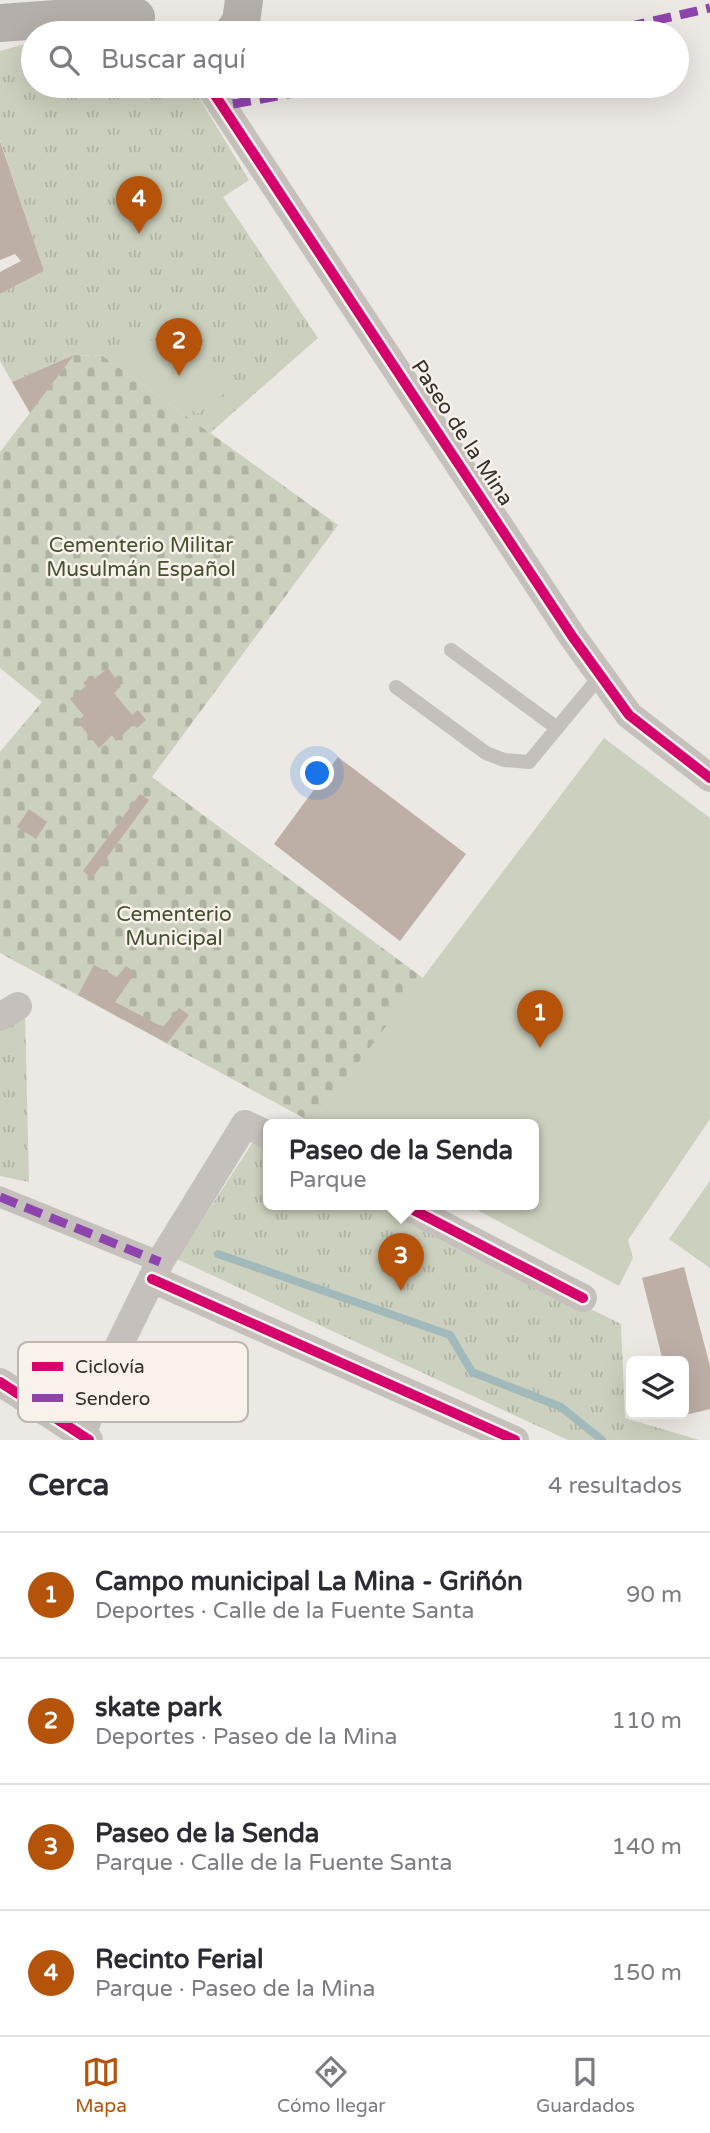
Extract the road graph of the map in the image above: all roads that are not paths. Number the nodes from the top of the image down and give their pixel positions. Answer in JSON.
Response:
{"nodes":[{"id":1,"x":60,"y":0,"type":"edge"},
{"id":2,"x":244,"y":0,"type":"edge"},
{"id":3,"x":138,"y":17,"type":"edge"},
{"id":4,"x":31,"y":21,"type":"edge"},
{"id":5,"x":240,"y":21,"type":"edge"},
{"id":6,"x":5,"y":23,"type":"edge"},
{"id":7,"x":217,"y":98,"type":"edge"},
{"id":8,"x":232,"y":98,"type":"edge"},
{"id":9,"x":238,"y":127,"type":"junction"},
{"id":10,"x":451,"y":650,"type":"dead end"},
{"id":11,"x":601,"y":675,"type":"junction"},
{"id":12,"x":396,"y":687,"type":"dead end"},
{"id":13,"x":556,"y":728,"type":"junction"},
{"id":14,"x":708,"y":772,"type":"edge"},
{"id":15,"x":263,"y":1133,"type":"edge"},
{"id":16,"x":0,"y":1196,"type":"edge"},
{"id":17,"x":414,"y":1210,"type":"edge"},
{"id":18,"x":156,"y":1270,"type":"junction"},
{"id":19,"x":583,"y":1298,"type":"dead end"},
{"id":20,"x":121,"y":1342,"type":"edge"},
{"id":21,"x":0,"y":1382,"type":"edge"},
{"id":22,"x":18,"y":1394,"type":"edge"},
{"id":23,"x":60,"y":1422,"type":"edge"},
{"id":24,"x":84,"y":1438,"type":"edge"},
{"id":25,"x":515,"y":1440,"type":"edge"}],
"edges":[{"from":1,"to":6,"type":"main road"},
{"from":2,"to":5,"type":"main road"},
{"from":3,"to":4,"type":"main road"},
{"from":7,"to":9,"type":"street","name":"Paseo de la Mina"},
{"from":8,"to":9,"type":"street","name":"Paseo de la Mina"},
{"from":9,"to":11,"type":"street","name":"Paseo de la Mina"},
{"from":10,"to":13,"type":"lane"},
{"from":11,"to":13,"type":"lane"},
{"from":11,"to":14,"type":"street","name":"Paseo de la Mina"},
{"from":12,"to":13,"type":"lane"},
{"from":15,"to":18,"type":"street"},
{"from":16,"to":18,"type":"street"},
{"from":17,"to":19,"type":"street"},
{"from":18,"to":20,"type":"street"},
{"from":18,"to":25,"type":"street"},
{"from":21,"to":22,"type":"street"},
{"from":23,"to":24,"type":"street"}]}
